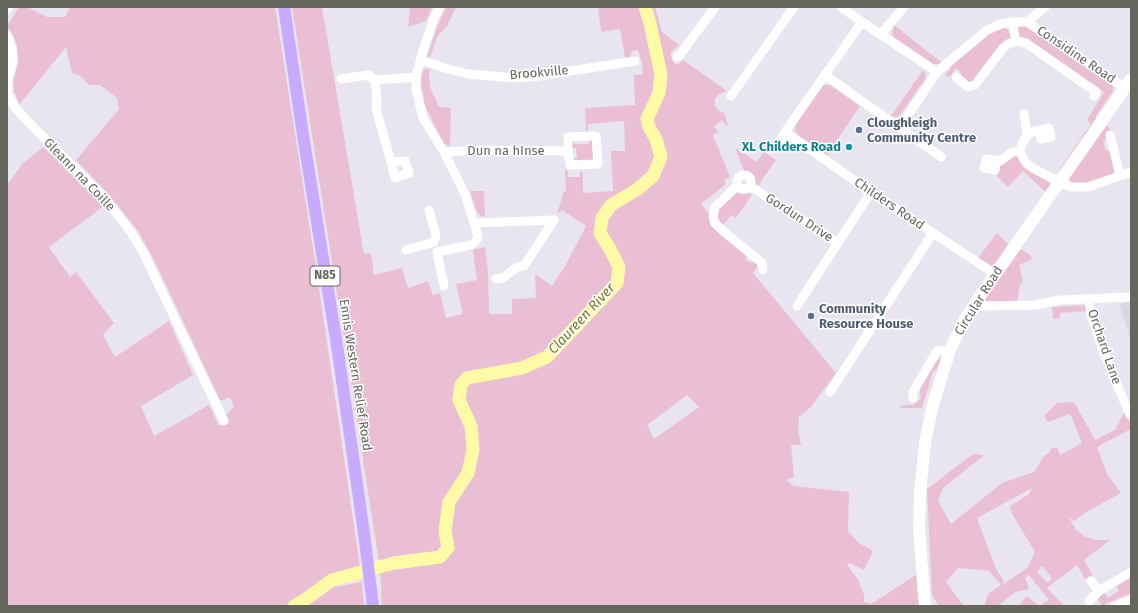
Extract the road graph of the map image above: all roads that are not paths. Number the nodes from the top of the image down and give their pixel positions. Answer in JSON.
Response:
{"nodes":[{"id":1,"x":284,"y":7,"type":"edge"},
{"id":2,"x":440,"y":7,"type":"edge"},
{"id":3,"x":715,"y":7,"type":"edge"},
{"id":4,"x":794,"y":7,"type":"edge"},
{"id":5,"x":841,"y":7,"type":"edge"},
{"id":6,"x":904,"y":7,"type":"edge"},
{"id":7,"x":1045,"y":7,"type":"edge"},
{"id":8,"x":862,"y":22,"type":"junction"},
{"id":9,"x":1012,"y":22,"type":"junction"},
{"id":10,"x":1027,"y":22,"type":"junction"},
{"id":11,"x":881,"y":34,"type":"junction"},
{"id":12,"x":7,"y":36,"type":"edge"},
{"id":13,"x":1016,"y":41,"type":"junction"},
{"id":14,"x":678,"y":57,"type":"dead end"},
{"id":15,"x":421,"y":60,"type":"junction"},
{"id":16,"x":635,"y":62,"type":"dead end"},
{"id":17,"x":937,"y":72,"type":"junction"},
{"id":18,"x":825,"y":75,"type":"junction"},
{"id":19,"x":416,"y":77,"type":"junction"},
{"id":20,"x":956,"y":77,"type":"dead end"},
{"id":21,"x":341,"y":79,"type":"dead end"},
{"id":22,"x":375,"y":80,"type":"junction"},
{"id":23,"x":1128,"y":83,"type":"edge"},
{"id":24,"x":731,"y":96,"type":"dead end"},
{"id":25,"x":1094,"y":96,"type":"dead end"},
{"id":26,"x":1024,"y":114,"type":"dead end"},
{"id":27,"x":900,"y":127,"type":"junction"},
{"id":28,"x":1039,"y":130,"type":"dead end"},
{"id":29,"x":785,"y":132,"type":"junction"},
{"id":30,"x":1027,"y":133,"type":"junction"},
{"id":31,"x":1110,"y":134,"type":"dead end"},
{"id":32,"x":774,"y":148,"type":"dead end"},
{"id":33,"x":568,"y":151,"type":"junction"},
{"id":34,"x":1020,"y":151,"type":"junction"},
{"id":35,"x":444,"y":152,"type":"junction"},
{"id":36,"x":941,"y":157,"type":"dead end"},
{"id":37,"x":996,"y":160,"type":"dead end"},
{"id":38,"x":391,"y":162,"type":"dead end"},
{"id":39,"x":1131,"y":172,"type":"edge"},
{"id":40,"x":1120,"y":175,"type":"junction"},
{"id":41,"x":1059,"y":182,"type":"junction"},
{"id":42,"x":738,"y":185,"type":"junction"},
{"id":43,"x":750,"y":186,"type":"junction"},
{"id":44,"x":871,"y":192,"type":"junction"},
{"id":45,"x":429,"y":210,"type":"dead end"},
{"id":46,"x":474,"y":222,"type":"junction"},
{"id":47,"x":933,"y":233,"type":"junction"},
{"id":48,"x":434,"y":242,"type":"junction"},
{"id":49,"x":838,"y":243,"type":"junction"},
{"id":50,"x":406,"y":250,"type":"dead end"},
{"id":51,"x":437,"y":252,"type":"junction"},
{"id":52,"x":763,"y":270,"type":"dead end"},
{"id":53,"x":995,"y":274,"type":"junction"},
{"id":54,"x":496,"y":279,"type":"dead end"},
{"id":55,"x":444,"y":286,"type":"dead end"},
{"id":56,"x":1131,"y":297,"type":"edge"},
{"id":57,"x":1089,"y":300,"type":"junction"},
{"id":58,"x":976,"y":302,"type":"junction"},
{"id":59,"x":797,"y":306,"type":"dead end"},
{"id":60,"x":950,"y":350,"type":"junction"},
{"id":61,"x":830,"y":392,"type":"dead end"},
{"id":62,"x":913,"y":398,"type":"dead end"},
{"id":63,"x":1130,"y":415,"type":"edge"},
{"id":64,"x":224,"y":421,"type":"dead end"},
{"id":65,"x":1131,"y":572,"type":"edge"},
{"id":66,"x":1091,"y":581,"type":"dead end"},
{"id":67,"x":1099,"y":592,"type":"junction"},
{"id":68,"x":1131,"y":600,"type":"edge"},
{"id":69,"x":1089,"y":601,"type":"dead end"},
{"id":70,"x":373,"y":606,"type":"edge"},
{"id":71,"x":925,"y":606,"type":"edge"},
{"id":72,"x":1116,"y":606,"type":"edge"}],
"edges":[{"from":1,"to":70,"type":"main road","name":"Ennis Western Relief Road","number":"N85"},
{"from":2,"to":15,"type":"street","name":"Dun na hInse"},
{"from":3,"to":14,"type":"street"},
{"from":4,"to":24,"type":"street"},
{"from":5,"to":8,"type":"street"},
{"from":6,"to":11,"type":"street"},
{"from":7,"to":10,"type":"street","name":"Considine Road"},
{"from":8,"to":11,"type":"street"},
{"from":8,"to":18,"type":"street"},
{"from":9,"to":10,"type":"street","name":"Considine Road"},
{"from":9,"to":13,"type":"street","name":"Considine Road"},
{"from":9,"to":17,"type":"street","name":"Considine Road"},
{"from":10,"to":23,"type":"street","name":"Considine Road"},
{"from":11,"to":17,"type":"street"},
{"from":12,"to":64,"type":"street","name":"Gleann na Coille"},
{"from":13,"to":20,"type":"street","name":"Considine Road"},
{"from":13,"to":25,"type":"street","name":"Considine Road"},
{"from":15,"to":16,"type":"street","name":"Brookville"},
{"from":15,"to":19,"type":"street","name":"Dun na hInse"},
{"from":17,"to":27,"type":"street","name":"Considine Road"},
{"from":18,"to":27,"type":"street"},
{"from":18,"to":29,"type":"street"},
{"from":19,"to":22,"type":"street"},
{"from":19,"to":35,"type":"street","name":"Dun na hInse"},
{"from":21,"to":22,"type":"street"},
{"from":22,"to":38,"type":"street"},
{"from":23,"to":41,"type":"main road","name":"Circular Road"},
{"from":26,"to":30,"type":"street"},
{"from":27,"to":36,"type":"street"},
{"from":28,"to":30,"type":"street"},
{"from":29,"to":32,"type":"street"},
{"from":29,"to":44,"type":"street","name":"Childers Road"},
{"from":30,"to":34,"type":"street"},
{"from":31,"to":40,"type":"street"},
{"from":33,"to":33,"type":"street"},
{"from":33,"to":35,"type":"street","name":"Dun na hInse"},
{"from":34,"to":37,"type":"street"},
{"from":34,"to":41,"type":"street"},
{"from":35,"to":46,"type":"street","name":"Dun na hInse"},
{"from":39,"to":40,"type":"street"},
{"from":40,"to":41,"type":"street"},
{"from":41,"to":53,"type":"main road","name":"Circular Road"},
{"from":42,"to":43,"type":"street","name":"Gordun Drive"},
{"from":42,"to":43,"type":"street","name":"Gordun Drive"},
{"from":42,"to":52,"type":"street"},
{"from":43,"to":49,"type":"street","name":"Gordun Drive"},
{"from":44,"to":47,"type":"street","name":"Childers Road"},
{"from":44,"to":49,"type":"street","name":"Gordun Drive"},
{"from":45,"to":48,"type":"street"},
{"from":46,"to":51,"type":"street","name":"Dun na hInse"},
{"from":46,"to":54,"type":"street"},
{"from":47,"to":53,"type":"street","name":"Childers Road"},
{"from":47,"to":61,"type":"street"},
{"from":48,"to":50,"type":"street"},
{"from":48,"to":51,"type":"street"},
{"from":49,"to":59,"type":"street"},
{"from":51,"to":55,"type":"street"},
{"from":53,"to":58,"type":"main road","name":"Circular Road"},
{"from":56,"to":57,"type":"street","name":"Orchard Lane"},
{"from":57,"to":58,"type":"street","name":"Orchard Lane"},
{"from":57,"to":63,"type":"street","name":"Orchard Lane"},
{"from":58,"to":60,"type":"main road","name":"Circular Road"},
{"from":60,"to":62,"type":"street"},
{"from":60,"to":71,"type":"main road","name":"Circular Road"},
{"from":65,"to":67,"type":"street"},
{"from":66,"to":67,"type":"street"},
{"from":67,"to":69,"type":"street"},
{"from":68,"to":72,"type":"street"}]}
